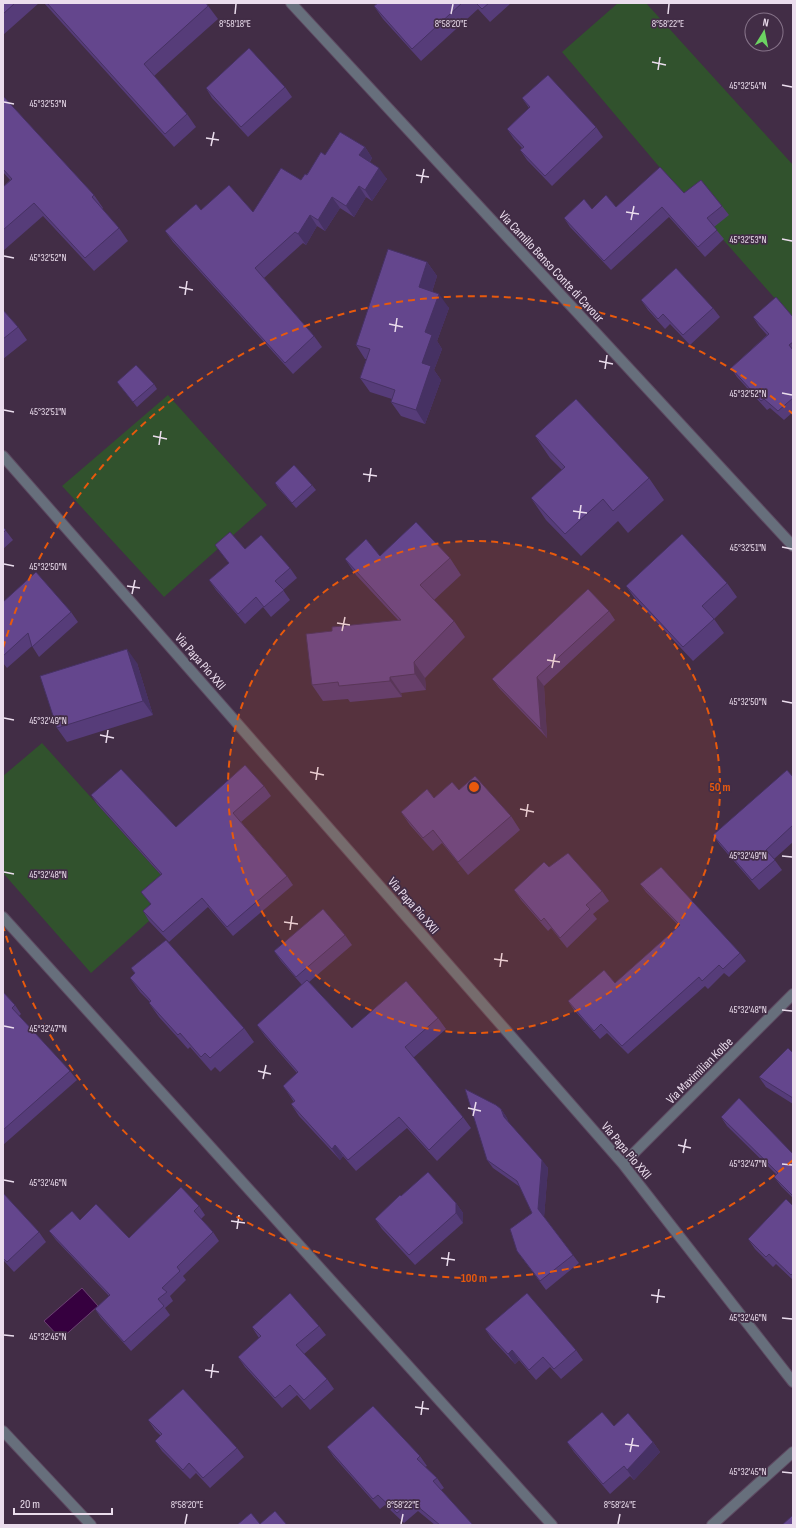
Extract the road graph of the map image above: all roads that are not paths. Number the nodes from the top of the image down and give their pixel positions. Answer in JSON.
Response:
{"nodes":[{"id":1,"x":291,"y":3,"type":"edge"},
{"id":2,"x":3,"y":456,"type":"edge"},
{"id":3,"x":793,"y":546,"type":"edge"},
{"id":4,"x":3,"y":918,"type":"edge"},
{"id":5,"x":793,"y":994,"type":"edge"},
{"id":6,"x":623,"y":1164,"type":"junction"},
{"id":7,"x":793,"y":1382,"type":"edge"},
{"id":8,"x":3,"y":1430,"type":"edge"},
{"id":9,"x":793,"y":1452,"type":"edge"},
{"id":10,"x":91,"y":1525,"type":"edge"},
{"id":11,"x":552,"y":1525,"type":"edge"},
{"id":12,"x":712,"y":1525,"type":"edge"}],
"edges":[{"from":1,"to":3,"type":"street","name":"Via Camillo Benso Conte di Cavour"},
{"from":2,"to":6,"type":"street","name":"Via Papa Pio XXII"},
{"from":4,"to":11,"type":"street"},
{"from":5,"to":6,"type":"street","name":"Via Maximilian Kolbe"},
{"from":6,"to":7,"type":"street","name":"Via Papa Pio XXII"},
{"from":8,"to":10,"type":"street"},
{"from":9,"to":12,"type":"street"}]}
